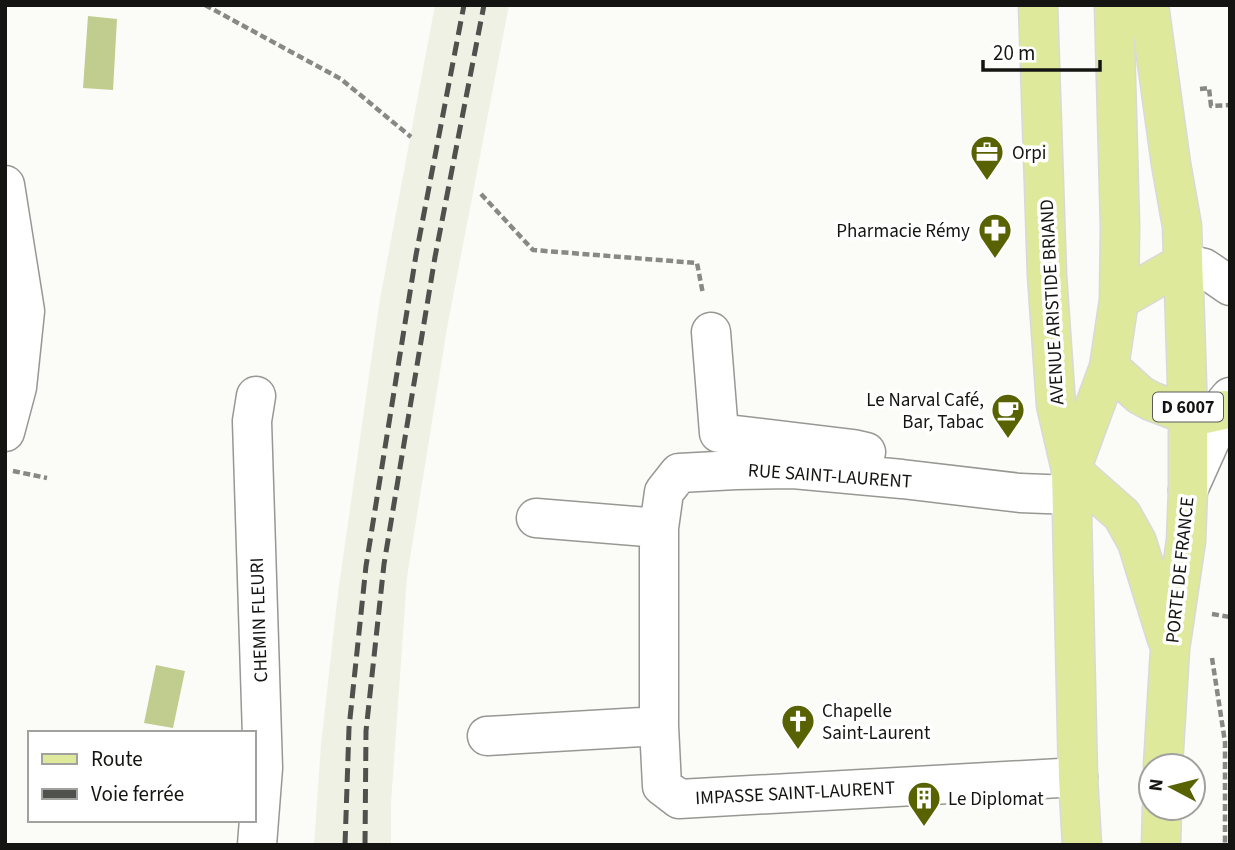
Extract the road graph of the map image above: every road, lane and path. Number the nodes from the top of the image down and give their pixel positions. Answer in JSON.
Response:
{"nodes":[{"id":1,"x":205,"y":5,"type":"edge"},
{"id":2,"x":1038,"y":5,"type":"edge"},
{"id":3,"x":1115,"y":5,"type":"edge"},
{"id":4,"x":1149,"y":5,"type":"edge"},
{"id":5,"x":1209,"y":88,"type":"dead end"},
{"id":6,"x":1230,"y":105,"type":"edge"},
{"id":7,"x":411,"y":137,"type":"dead end"},
{"id":8,"x":5,"y":185,"type":"edge"},
{"id":9,"x":481,"y":194,"type":"dead end"},
{"id":10,"x":1183,"y":263,"type":"junction"},
{"id":11,"x":1230,"y":286,"type":"edge"},
{"id":12,"x":1118,"y":300,"type":"junction"},
{"id":13,"x":711,"y":332,"type":"joint"},
{"id":14,"x":1109,"y":367,"type":"junction"},
{"id":15,"x":256,"y":396,"type":"dead end"},
{"id":16,"x":1214,"y":407,"type":"edge"},
{"id":17,"x":5,"y":432,"type":"edge"},
{"id":18,"x":11,"y":471,"type":"dead end"},
{"id":19,"x":47,"y":478,"type":"dead end"},
{"id":20,"x":902,"y":479,"type":"junction"},
{"id":21,"x":1071,"y":482,"type":"junction"},
{"id":22,"x":536,"y":518,"type":"dead end"},
{"id":23,"x":659,"y":528,"type":"junction"},
{"id":24,"x":1208,"y":613,"type":"dead end"},
{"id":25,"x":1230,"y":617,"type":"edge"},
{"id":26,"x":1170,"y":649,"type":"junction"},
{"id":27,"x":1211,"y":652,"type":"dead end"},
{"id":28,"x":659,"y":726,"type":"junction"},
{"id":29,"x":488,"y":736,"type":"dead end"},
{"id":30,"x":1164,"y":752,"type":"edge"},
{"id":31,"x":1078,"y":777,"type":"junction"},
{"id":32,"x":1162,"y":822,"type":"edge"},
{"id":33,"x":257,"y":845,"type":"edge"},
{"id":34,"x":1082,"y":845,"type":"edge"},
{"id":35,"x":1161,"y":845,"type":"edge"},
{"id":36,"x":1225,"y":845,"type":"edge"}],
"edges":[{"from":1,"to":7,"type":"path"},
{"from":2,"to":21,"type":"main road","name":"AVENUE ARISTIDE BRIAND"},
{"from":3,"to":12,"type":"main road"},
{"from":4,"to":10,"type":"main road","name":"PORTE DE FRANCE","number":"D 6007"},
{"from":5,"to":6,"type":"path"},
{"from":8,"to":17,"type":"street"},
{"from":9,"to":13,"type":"path"},
{"from":10,"to":11,"type":"street"},
{"from":10,"to":12,"type":"main road"},
{"from":10,"to":16,"type":"main road","name":"PORTE DE FRANCE","number":"D 6007"},
{"from":12,"to":14,"type":"main road"},
{"from":13,"to":20,"type":"street"},
{"from":14,"to":16,"type":"main road"},
{"from":14,"to":21,"type":"main road"},
{"from":15,"to":33,"type":"street","name":"CHEMIN FLEURI"},
{"from":16,"to":26,"type":"main road","name":"PORTE DE FRANCE","number":"D 6007"},
{"from":18,"to":19,"type":"path"},
{"from":20,"to":21,"type":"street","name":"RUE SAINT-LAURENT"},
{"from":20,"to":23,"type":"street","name":"RUE SAINT-LAURENT"},
{"from":21,"to":26,"type":"main road","number":"D 6007"},
{"from":21,"to":31,"type":"main road"},
{"from":22,"to":23,"type":"street"},
{"from":23,"to":28,"type":"street","name":"RUE SAINT-LAURENT"},
{"from":24,"to":25,"type":"path"},
{"from":26,"to":30,"type":"main road","name":"PORTE DE FRANCE","number":"D 6007"},
{"from":27,"to":36,"type":"path"},
{"from":28,"to":29,"type":"street"},
{"from":28,"to":31,"type":"street","name":"IMPASSE SAINT-LAURENT"},
{"from":31,"to":34,"type":"main road"},
{"from":32,"to":35,"type":"main road"}]}
